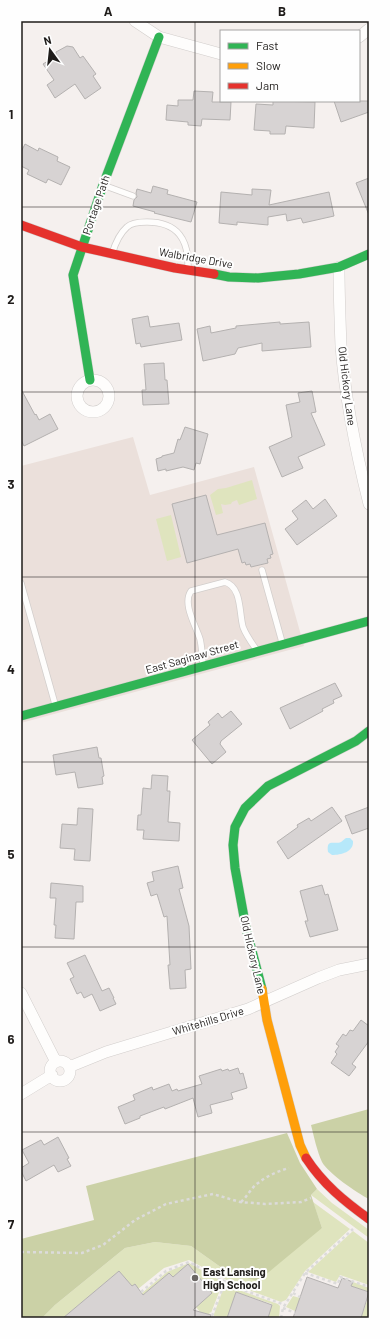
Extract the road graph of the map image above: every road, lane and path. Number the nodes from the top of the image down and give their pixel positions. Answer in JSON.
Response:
{"nodes":[{"id":1,"x":135,"y":21,"type":"edge"},
{"id":2,"x":369,"y":29,"type":"edge"},
{"id":3,"x":159,"y":36,"type":"junction"},
{"id":4,"x":360,"y":36,"type":"edge"},
{"id":5,"x":220,"y":54,"type":"edge"},
{"id":6,"x":103,"y":185,"type":"junction"},
{"id":7,"x":132,"y":196,"type":"dead end"},
{"id":8,"x":21,"y":225,"type":"edge"},
{"id":9,"x":82,"y":247,"type":"junction"},
{"id":10,"x":112,"y":254,"type":"junction"},
{"id":11,"x":369,"y":254,"type":"edge"},
{"id":12,"x":339,"y":266,"type":"junction"},
{"id":13,"x":188,"y":270,"type":"junction"},
{"id":14,"x":90,"y":380,"type":"dead end"},
{"id":15,"x":369,"y":504,"type":"edge"},
{"id":16,"x":262,"y":570,"type":"dead end"},
{"id":17,"x":21,"y":583,"type":"edge"},
{"id":18,"x":369,"y":621,"type":"edge"},
{"id":19,"x":283,"y":644,"type":"junction"},
{"id":20,"x":257,"y":651,"type":"junction"},
{"id":21,"x":203,"y":667,"type":"junction"},
{"id":22,"x":56,"y":706,"type":"junction"},
{"id":23,"x":21,"y":716,"type":"edge"},
{"id":24,"x":369,"y":730,"type":"edge"},
{"id":25,"x":369,"y":964,"type":"edge"},
{"id":26,"x":21,"y":993,"type":"edge"},
{"id":27,"x":264,"y":1002,"type":"junction"},
{"id":28,"x":56,"y":1062,"type":"junction"},
{"id":29,"x":69,"y":1067,"type":"junction"},
{"id":30,"x":52,"y":1076,"type":"junction"},
{"id":31,"x":21,"y":1094,"type":"edge"},
{"id":32,"x":289,"y":1168,"type":"dead end"},
{"id":33,"x":311,"y":1198,"type":"dead end"},
{"id":34,"x":240,"y":1202,"type":"junction"},
{"id":35,"x":369,"y":1219,"type":"edge"},
{"id":36,"x":353,"y":1229,"type":"dead end"},
{"id":37,"x":21,"y":1252,"type":"edge"},
{"id":38,"x":305,"y":1273,"type":"junction"},
{"id":39,"x":224,"y":1282,"type":"junction"},
{"id":40,"x":369,"y":1287,"type":"edge"},
{"id":41,"x":141,"y":1292,"type":"dead end"},
{"id":42,"x":293,"y":1293,"type":"junction"},
{"id":43,"x":300,"y":1297,"type":"dead end"},
{"id":44,"x":284,"y":1306,"type":"junction"},
{"id":45,"x":294,"y":1313,"type":"dead end"},
{"id":46,"x":212,"y":1316,"type":"dead end"},
{"id":47,"x":281,"y":1318,"type":"edge"}],
"edges":[{"from":1,"to":3,"type":"street"},
{"from":2,"to":4,"type":"street"},
{"from":3,"to":5,"type":"street"},
{"from":3,"to":6,"type":"street","name":"Portage Path"},
{"from":6,"to":7,"type":"lane"},
{"from":6,"to":9,"type":"street","name":"Portage Path"},
{"from":8,"to":9,"type":"street","name":"Walbridge Drive"},
{"from":9,"to":10,"type":"street","name":"Walbridge Drive"},
{"from":9,"to":14,"type":"street","name":"Portage Path"},
{"from":10,"to":13,"type":"street","name":"Walbridge Drive"},
{"from":10,"to":13,"type":"lane"},
{"from":11,"to":12,"type":"street","name":"Walbridge Drive"},
{"from":12,"to":13,"type":"street","name":"Walbridge Drive"},
{"from":12,"to":15,"type":"street","name":"Old Hickory Lane"},
{"from":16,"to":19,"type":"lane"},
{"from":17,"to":22,"type":"lane"},
{"from":18,"to":19,"type":"street","name":"East Saginaw Street"},
{"from":19,"to":20,"type":"street","name":"East Saginaw Street"},
{"from":20,"to":21,"type":"street","name":"East Saginaw Street"},
{"from":20,"to":21,"type":"lane"},
{"from":21,"to":22,"type":"street","name":"East Saginaw Street"},
{"from":22,"to":23,"type":"street","name":"East Saginaw Street"},
{"from":24,"to":27,"type":"street","name":"Old Hickory Lane"},
{"from":25,"to":27,"type":"street","name":"Whitehills Drive"},
{"from":26,"to":28,"type":"street"},
{"from":27,"to":29,"type":"street","name":"Whitehills Drive"},
{"from":27,"to":35,"type":"street","name":"Old Hickory Lane"},
{"from":28,"to":29,"type":"street"},
{"from":28,"to":30,"type":"street"},
{"from":29,"to":30,"type":"street"},
{"from":30,"to":31,"type":"street"},
{"from":32,"to":34,"type":"path"},
{"from":33,"to":34,"type":"path"},
{"from":34,"to":37,"type":"path"},
{"from":36,"to":38,"type":"path"},
{"from":38,"to":40,"type":"path"},
{"from":38,"to":42,"type":"path"},
{"from":39,"to":41,"type":"path"},
{"from":39,"to":44,"type":"path"},
{"from":39,"to":46,"type":"path"},
{"from":42,"to":43,"type":"path"},
{"from":42,"to":44,"type":"path"},
{"from":44,"to":45,"type":"path"},
{"from":44,"to":47,"type":"path"}]}
